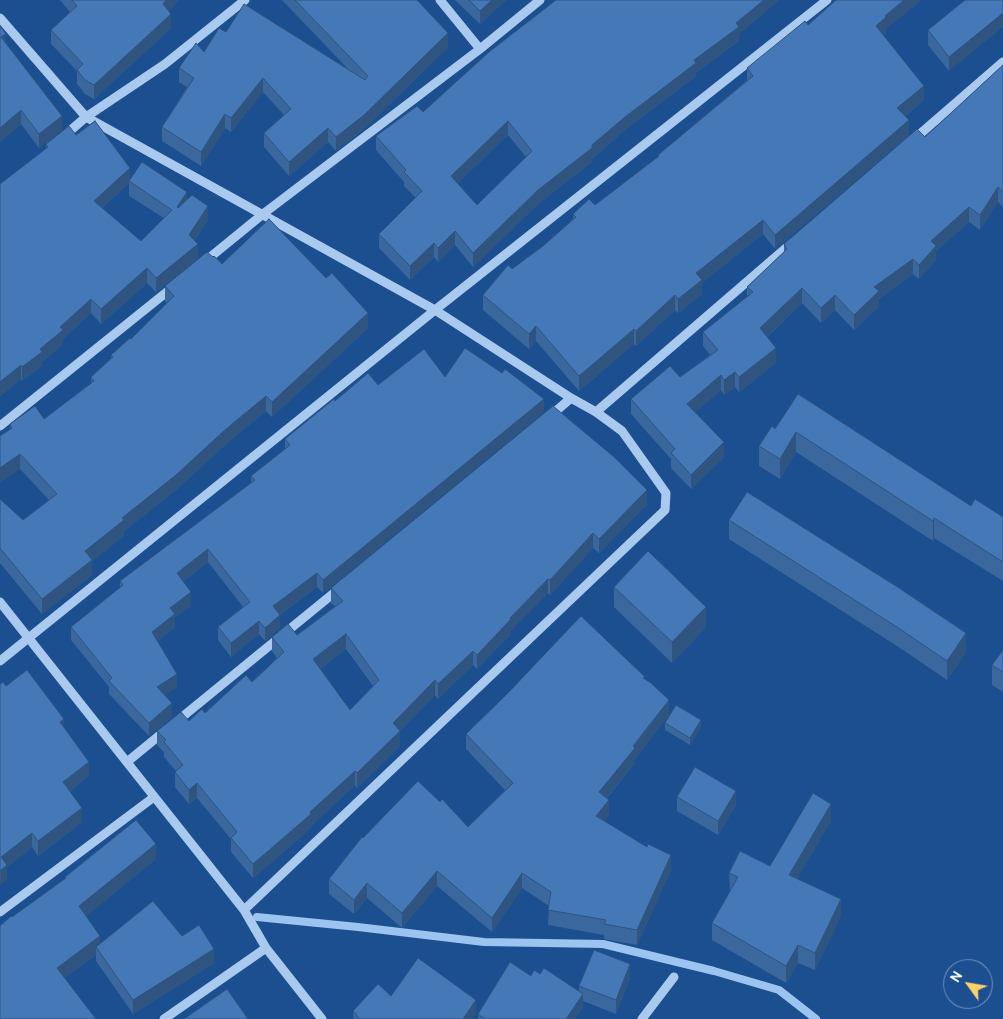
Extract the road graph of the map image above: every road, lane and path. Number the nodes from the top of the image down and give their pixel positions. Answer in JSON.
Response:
{"nodes":[{"id":1,"x":245,"y":0,"type":"edge"},
{"id":2,"x":440,"y":0,"type":"edge"},
{"id":3,"x":540,"y":0,"type":"edge"},
{"id":4,"x":827,"y":0,"type":"edge"},
{"id":5,"x":0,"y":18,"type":"edge"},
{"id":6,"x":480,"y":49,"type":"junction"},
{"id":7,"x":1003,"y":62,"type":"edge"},
{"id":8,"x":86,"y":117,"type":"junction"},
{"id":9,"x":54,"y":145,"type":"edge"},
{"id":10,"x":905,"y":146,"type":"edge"},
{"id":11,"x":263,"y":214,"type":"junction"},
{"id":12,"x":799,"y":237,"type":"edge"},
{"id":13,"x":193,"y":270,"type":"edge"},
{"id":14,"x":178,"y":283,"type":"edge"},
{"id":15,"x":436,"y":310,"type":"junction"},
{"id":16,"x":572,"y":398,"type":"junction"},
{"id":17,"x":596,"y":412,"type":"junction"},
{"id":18,"x":541,"y":424,"type":"edge"},
{"id":19,"x":0,"y":426,"type":"edge"},
{"id":20,"x":349,"y":580,"type":"edge"},
{"id":21,"x":0,"y":602,"type":"edge"},
{"id":22,"x":30,"y":638,"type":"junction"},
{"id":23,"x":0,"y":661,"type":"edge"},
{"id":24,"x":127,"y":762,"type":"junction"},
{"id":25,"x":154,"y":797,"type":"junction"},
{"id":26,"x":244,"y":910,"type":"junction"},
{"id":27,"x":0,"y":912,"type":"edge"},
{"id":28,"x":266,"y":948,"type":"junction"},
{"id":29,"x":674,"y":977,"type":"dead end"},
{"id":30,"x":164,"y":1019,"type":"edge"},
{"id":31,"x":322,"y":1019,"type":"edge"},
{"id":32,"x":642,"y":1019,"type":"edge"}],
"edges":[{"from":1,"to":8,"type":"street"},
{"from":2,"to":6,"type":"street"},
{"from":3,"to":6,"type":"street"},
{"from":4,"to":15,"type":"street"},
{"from":5,"to":8,"type":"street"},
{"from":6,"to":11,"type":"street"},
{"from":7,"to":10,"type":"street"},
{"from":8,"to":9,"type":"street"},
{"from":8,"to":11,"type":"street"},
{"from":11,"to":13,"type":"street"},
{"from":11,"to":15,"type":"street"},
{"from":12,"to":17,"type":"street"},
{"from":14,"to":19,"type":"street"},
{"from":15,"to":16,"type":"street"},
{"from":15,"to":22,"type":"street"},
{"from":16,"to":17,"type":"street"},
{"from":16,"to":18,"type":"street"},
{"from":17,"to":26,"type":"street"},
{"from":20,"to":24,"type":"street"},
{"from":21,"to":22,"type":"street"},
{"from":22,"to":23,"type":"street"},
{"from":22,"to":24,"type":"street"},
{"from":24,"to":25,"type":"street"},
{"from":25,"to":26,"type":"street"},
{"from":25,"to":27,"type":"street"},
{"from":26,"to":28,"type":"street"},
{"from":28,"to":30,"type":"street"},
{"from":28,"to":31,"type":"street"},
{"from":29,"to":32,"type":"street"}]}
